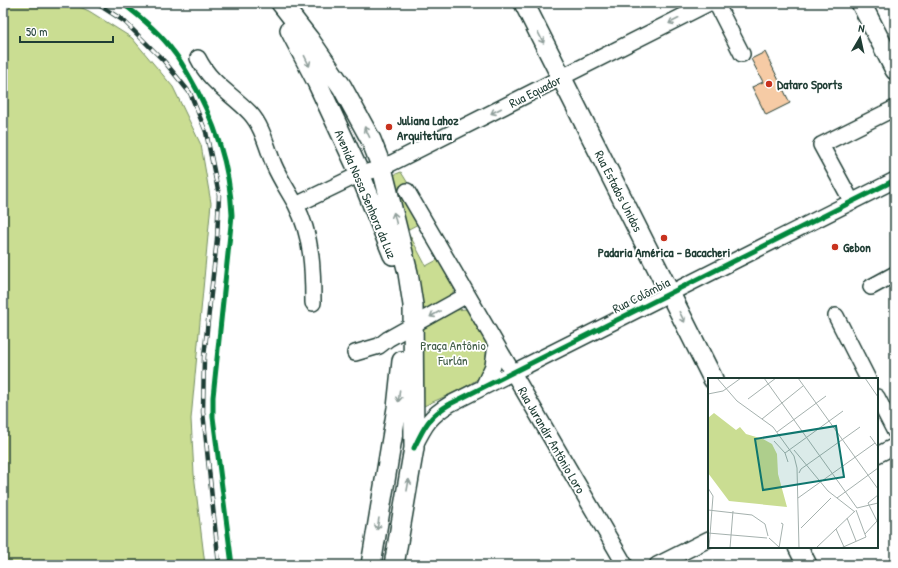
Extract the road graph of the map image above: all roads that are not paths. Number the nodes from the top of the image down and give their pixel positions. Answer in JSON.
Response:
{"nodes":[{"id":1,"x":274,"y":3,"type":"edge"},
{"id":2,"x":282,"y":3,"type":"edge"},
{"id":3,"x":524,"y":3,"type":"edge"},
{"id":4,"x":709,"y":3,"type":"edge"},
{"id":5,"x":716,"y":3,"type":"edge"},
{"id":6,"x":861,"y":3,"type":"edge"},
{"id":7,"x":742,"y":54,"type":"dead end"},
{"id":8,"x":198,"y":58,"type":"dead end"},
{"id":9,"x":895,"y":70,"type":"edge"},
{"id":10,"x":562,"y":78,"type":"junction"},
{"id":11,"x":895,"y":108,"type":"edge"},
{"id":12,"x":382,"y":168,"type":"junction"},
{"id":13,"x":360,"y":174,"type":"junction"},
{"id":14,"x":895,"y":180,"type":"edge"},
{"id":15,"x":407,"y":191,"type":"dead end"},
{"id":16,"x":852,"y":202,"type":"junction"},
{"id":17,"x":296,"y":205,"type":"junction"},
{"id":18,"x":895,"y":274,"type":"edge"},
{"id":19,"x":871,"y":287,"type":"dead end"},
{"id":20,"x":670,"y":293,"type":"junction"},
{"id":21,"x":467,"y":295,"type":"junction"},
{"id":22,"x":313,"y":303,"type":"dead end"},
{"id":23,"x":836,"y":316,"type":"dead end"},
{"id":24,"x":408,"y":329,"type":"junction"},
{"id":25,"x":496,"y":344,"type":"junction"},
{"id":26,"x":355,"y":353,"type":"dead end"},
{"id":27,"x":512,"y":372,"type":"junction"},
{"id":28,"x":712,"y":378,"type":"edge"},
{"id":29,"x":867,"y":378,"type":"edge"},
{"id":30,"x":483,"y":387,"type":"junction"},
{"id":31,"x":878,"y":399,"type":"edge"},
{"id":32,"x":895,"y":432,"type":"edge"},
{"id":33,"x":895,"y":446,"type":"edge"},
{"id":34,"x":414,"y":448,"type":"junction"},
{"id":35,"x":878,"y":454,"type":"edge"},
{"id":36,"x":708,"y":540,"type":"edge"},
{"id":37,"x":798,"y":548,"type":"edge"},
{"id":38,"x":371,"y":565,"type":"edge"},
{"id":39,"x":394,"y":565,"type":"edge"},
{"id":40,"x":625,"y":565,"type":"edge"},
{"id":41,"x":657,"y":565,"type":"edge"},
{"id":42,"x":807,"y":565,"type":"edge"}],
"edges":[{"from":1,"to":13,"type":"main road","name":"Avenida Nossa Senhora da Luz","one_way":true},
{"from":12,"to":2,"type":"main road","name":"Avenida Nossa Senhora da Luz","one_way":true},
{"from":3,"to":10,"type":"main road","name":"Rua Estados Unidos","one_way":true},
{"from":4,"to":10,"type":"street","name":"Rua Equador","one_way":true},
{"from":5,"to":7,"type":"street"},
{"from":6,"to":9,"type":"main road"},
{"from":8,"to":17,"type":"street"},
{"from":10,"to":12,"type":"street","name":"Rua Equador","one_way":true},
{"from":10,"to":20,"type":"main road","name":"Rua Estados Unidos"},
{"from":11,"to":16,"type":"street"},
{"from":12,"to":13,"type":"street","name":"Rua Equador"},
{"from":24,"to":12,"type":"main road","name":"Avenida Nossa Senhora da Luz","one_way":true},
{"from":13,"to":17,"type":"street","name":"Rua Equador"},
{"from":13,"to":24,"type":"main road","name":"Avenida Nossa Senhora da Luz"},
{"from":14,"to":16,"type":"street","name":"Rua Colômbia"},
{"from":15,"to":21,"type":"street","name":"Rua Jurandir Antônio Loro"},
{"from":16,"to":20,"type":"street","name":"Rua Colômbia"},
{"from":17,"to":22,"type":"street"},
{"from":18,"to":19,"type":"street"},
{"from":20,"to":27,"type":"street","name":"Rua Colômbia"},
{"from":20,"to":28,"type":"main road","name":"Rua Estados Unidos","one_way":true},
{"from":21,"to":24,"type":"street","one_way":true},
{"from":21,"to":25,"type":"street","name":"Rua Jurandir Antônio Loro"},
{"from":23,"to":29,"type":"street"},
{"from":24,"to":26,"type":"street"},
{"from":24,"to":34,"type":"main road","name":"Avenida Nossa Senhora da Luz"},
{"from":24,"to":38,"type":"main road","name":"Avenida Nossa Senhora da Luz","one_way":true},
{"from":25,"to":27,"type":"street","name":"Rua Jurandir Antônio Loro"},
{"from":25,"to":30,"type":"street"},
{"from":27,"to":30,"type":"street","name":"Rua Colômbia"},
{"from":27,"to":40,"type":"street","name":"Rua Jurandir Antônio Loro"},
{"from":30,"to":34,"type":"street","name":"Rua Colômbia"},
{"from":31,"to":32,"type":"street"},
{"from":33,"to":35,"type":"street"},
{"from":39,"to":34,"type":"main road","name":"Avenida Nossa Senhora da Luz","one_way":true},
{"from":36,"to":41,"type":"street"},
{"from":37,"to":42,"type":"main road"}]}
